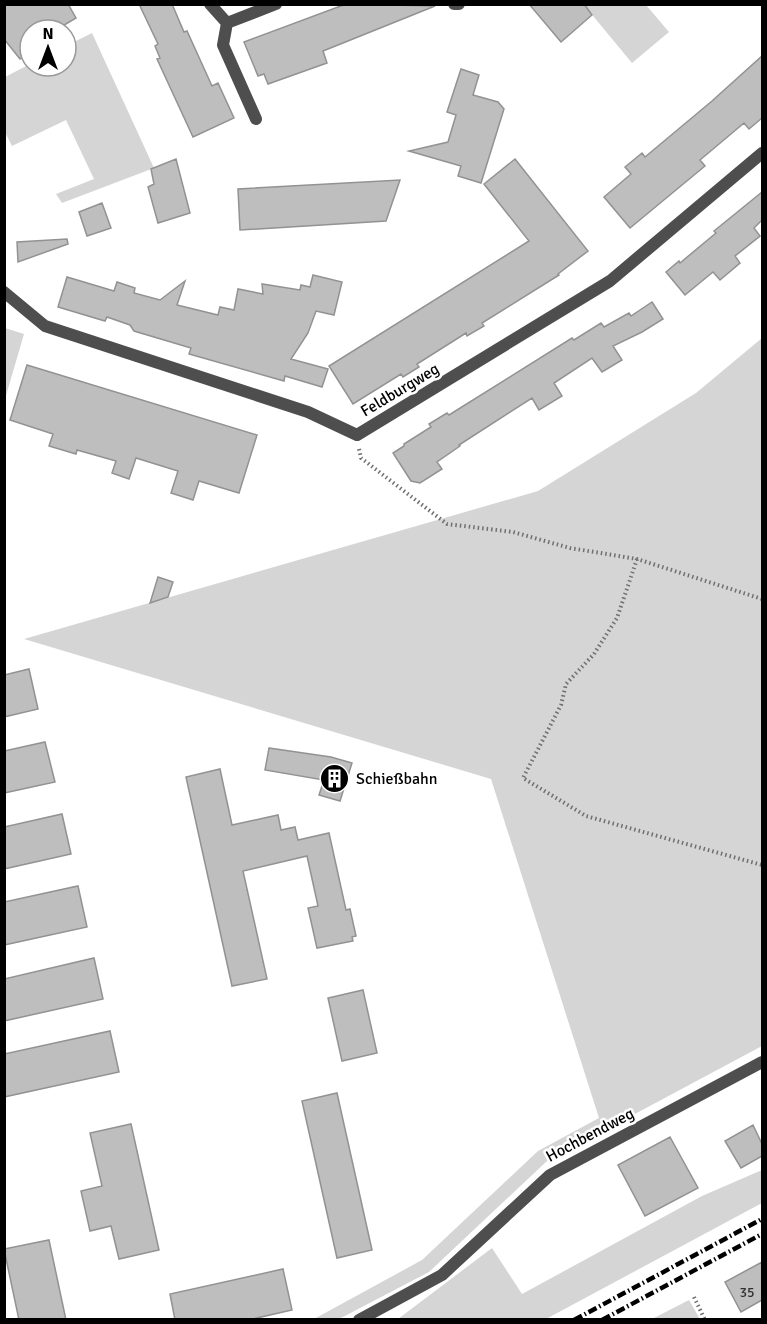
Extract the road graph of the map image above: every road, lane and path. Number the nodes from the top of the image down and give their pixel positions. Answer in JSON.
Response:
{"nodes":[{"id":1,"x":210,"y":4,"type":"edge"},
{"id":2,"x":276,"y":4,"type":"edge"},
{"id":3,"x":227,"y":23,"type":"junction"},
{"id":4,"x":256,"y":119,"type":"dead end"},
{"id":5,"x":762,"y":153,"type":"edge"},
{"id":6,"x":6,"y":297,"type":"edge"},
{"id":7,"x":357,"y":435,"type":"junction"},
{"id":8,"x":637,"y":559,"type":"junction"},
{"id":9,"x":762,"y":599,"type":"edge"},
{"id":10,"x":762,"y":865,"type":"edge"},
{"id":11,"x":762,"y":1062,"type":"edge"},
{"id":12,"x":694,"y":1297,"type":"dead end"},
{"id":13,"x":359,"y":1320,"type":"edge"},
{"id":14,"x":705,"y":1320,"type":"edge"}],
"edges":[{"from":1,"to":3,"type":"street"},
{"from":2,"to":3,"type":"street"},
{"from":3,"to":4,"type":"street"},
{"from":5,"to":7,"type":"street","name":"Feldburgweg"},
{"from":6,"to":7,"type":"street","name":"Feldburgweg"},
{"from":7,"to":8,"type":"path"},
{"from":8,"to":9,"type":"path"},
{"from":8,"to":10,"type":"path"},
{"from":11,"to":13,"type":"street","name":"Hochbendweg"},
{"from":12,"to":14,"type":"path"}]}
